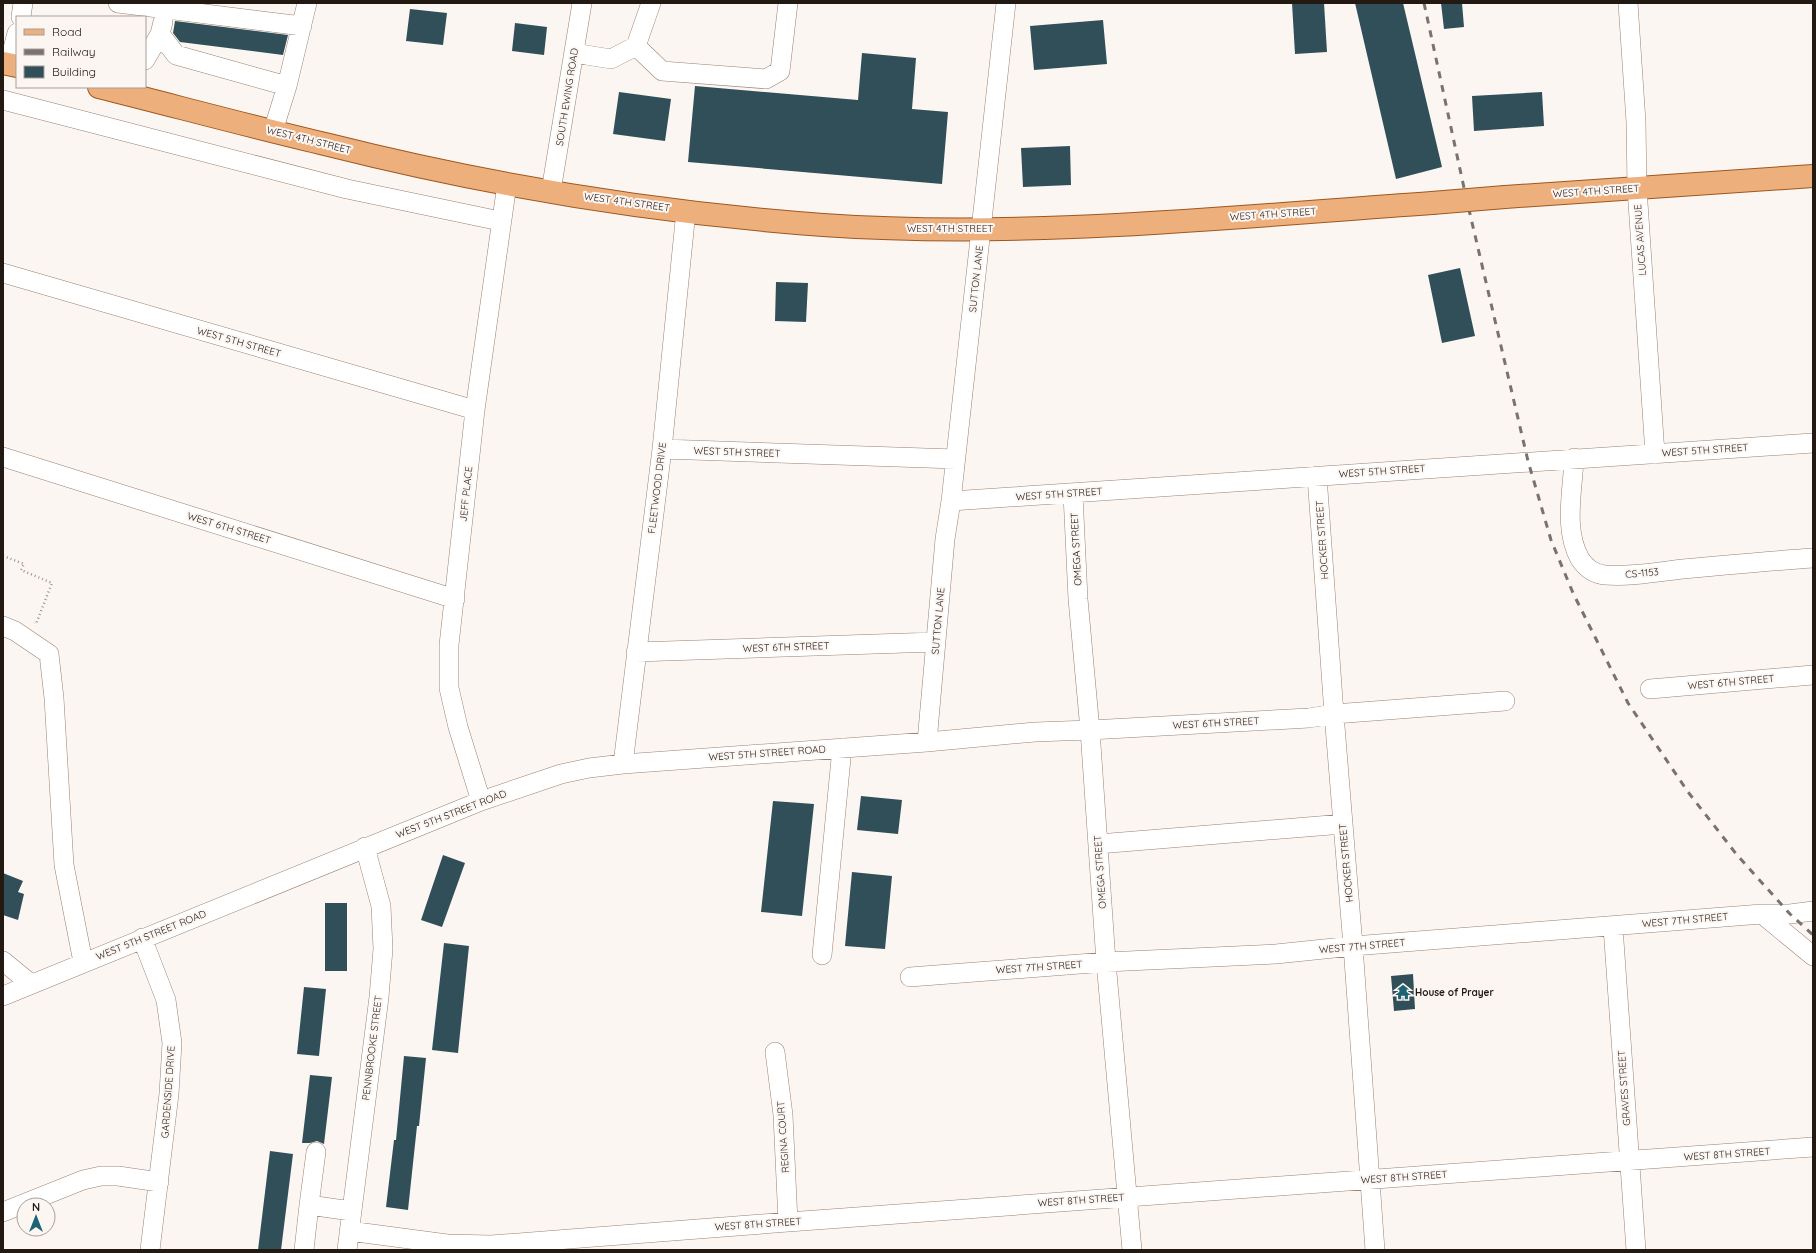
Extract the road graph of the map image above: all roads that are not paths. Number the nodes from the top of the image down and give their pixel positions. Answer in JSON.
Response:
{"nodes":[{"id":1,"x":118,"y":3,"type":"edge"},
{"id":2,"x":307,"y":3,"type":"edge"},
{"id":3,"x":582,"y":3,"type":"edge"},
{"id":4,"x":651,"y":3,"type":"edge"},
{"id":5,"x":788,"y":3,"type":"edge"},
{"id":6,"x":1006,"y":3,"type":"edge"},
{"id":7,"x":1628,"y":3,"type":"edge"},
{"id":8,"x":166,"y":6,"type":"edge"},
{"id":9,"x":302,"y":26,"type":"junction"},
{"id":10,"x":160,"y":34,"type":"junction"},
{"id":11,"x":16,"y":38,"type":"edge"},
{"id":12,"x":636,"y":46,"type":"junction"},
{"id":13,"x":574,"y":53,"type":"junction"},
{"id":14,"x":146,"y":57,"type":"edge"},
{"id":15,"x":10,"y":64,"type":"edge"},
{"id":16,"x":287,"y":86,"type":"junction"},
{"id":17,"x":108,"y":88,"type":"edge"},
{"id":18,"x":134,"y":91,"type":"edge"},
{"id":19,"x":3,"y":100,"type":"edge"},
{"id":20,"x":273,"y":131,"type":"junction"},
{"id":21,"x":1813,"y":176,"type":"edge"},
{"id":22,"x":507,"y":184,"type":"junction"},
{"id":23,"x":1637,"y":188,"type":"junction"},
{"id":24,"x":552,"y":191,"type":"junction"},
{"id":25,"x":686,"y":211,"type":"junction"},
{"id":26,"x":500,"y":221,"type":"junction"},
{"id":27,"x":981,"y":229,"type":"junction"},
{"id":28,"x":3,"y":273,"type":"edge"},
{"id":29,"x":475,"y":410,"type":"junction"},
{"id":30,"x":1813,"y":442,"type":"edge"},
{"id":31,"x":662,"y":450,"type":"junction"},
{"id":32,"x":1655,"y":454,"type":"junction"},
{"id":33,"x":3,"y":456,"type":"edge"},
{"id":34,"x":1574,"y":458,"type":"junction"},
{"id":35,"x":956,"y":459,"type":"junction"},
{"id":36,"x":1317,"y":476,"type":"junction"},
{"id":37,"x":1073,"y":494,"type":"junction"},
{"id":38,"x":951,"y":501,"type":"junction"},
{"id":39,"x":1813,"y":558,"type":"edge"},
{"id":40,"x":455,"y":599,"type":"junction"},
{"id":41,"x":3,"y":626,"type":"edge"},
{"id":42,"x":936,"y":642,"type":"junction"},
{"id":43,"x":636,"y":652,"type":"junction"},
{"id":44,"x":1813,"y":675,"type":"edge"},
{"id":45,"x":1650,"y":689,"type":"dead end"},
{"id":46,"x":1505,"y":701,"type":"dead end"},
{"id":47,"x":1334,"y":714,"type":"junction"},
{"id":48,"x":1090,"y":730,"type":"junction"},
{"id":49,"x":927,"y":742,"type":"junction"},
{"id":50,"x":842,"y":748,"type":"junction"},
{"id":51,"x":623,"y":764,"type":"junction"},
{"id":52,"x":481,"y":801,"type":"junction"},
{"id":53,"x":1343,"y":824,"type":"junction"},
{"id":54,"x":1098,"y":844,"type":"junction"},
{"id":55,"x":365,"y":847,"type":"junction"},
{"id":56,"x":1813,"y":911,"type":"edge"},
{"id":57,"x":1762,"y":914,"type":"junction"},
{"id":58,"x":1613,"y":927,"type":"junction"},
{"id":59,"x":142,"y":938,"type":"junction"},
{"id":60,"x":1353,"y":946,"type":"junction"},
{"id":61,"x":822,"y":955,"type":"dead end"},
{"id":62,"x":1813,"y":956,"type":"edge"},
{"id":63,"x":3,"y":961,"type":"edge"},
{"id":64,"x":83,"y":962,"type":"junction"},
{"id":65,"x":1106,"y":962,"type":"junction"},
{"id":66,"x":910,"y":977,"type":"dead end"},
{"id":67,"x":31,"y":984,"type":"junction"},
{"id":68,"x":3,"y":996,"type":"edge"},
{"id":69,"x":775,"y":1052,"type":"dead end"},
{"id":70,"x":1813,"y":1147,"type":"edge"},
{"id":71,"x":316,"y":1152,"type":"dead end"},
{"id":72,"x":1629,"y":1160,"type":"junction"},
{"id":73,"x":1369,"y":1179,"type":"junction"},
{"id":74,"x":159,"y":1182,"type":"junction"},
{"id":75,"x":1129,"y":1197,"type":"junction"},
{"id":76,"x":309,"y":1205,"type":"junction"},
{"id":77,"x":351,"y":1211,"type":"junction"},
{"id":78,"x":3,"y":1212,"type":"edge"},
{"id":79,"x":788,"y":1222,"type":"junction"},
{"id":80,"x":349,"y":1231,"type":"junction"},
{"id":81,"x":150,"y":1250,"type":"edge"},
{"id":82,"x":304,"y":1250,"type":"edge"},
{"id":83,"x":346,"y":1250,"type":"edge"},
{"id":84,"x":1132,"y":1250,"type":"edge"},
{"id":85,"x":1375,"y":1250,"type":"edge"},
{"id":86,"x":1636,"y":1250,"type":"edge"}],
"edges":[{"from":1,"to":8,"type":"street"},
{"from":2,"to":9,"type":"street"},
{"from":3,"to":13,"type":"street","name":"SOUTH EWING ROAD"},
{"from":4,"to":12,"type":"street"},
{"from":5,"to":12,"type":"street"},
{"from":6,"to":27,"type":"street","name":"SUTTON LANE"},
{"from":7,"to":23,"type":"street","name":"LUCAS AVENUE"},
{"from":8,"to":9,"type":"street"},
{"from":8,"to":10,"type":"street"},
{"from":9,"to":16,"type":"street"},
{"from":10,"to":14,"type":"street"},
{"from":10,"to":16,"type":"street"},
{"from":11,"to":15,"type":"street"},
{"from":12,"to":13,"type":"street"},
{"from":13,"to":24,"type":"street","name":"SOUTH EWING ROAD"},
{"from":16,"to":20,"type":"street"},
{"from":17,"to":18,"type":"main road","name":"WEST 4TH STREET"},
{"from":18,"to":20,"type":"main road","name":"WEST 4TH STREET"},
{"from":19,"to":26,"type":"street"},
{"from":20,"to":22,"type":"main road","name":"WEST 4TH STREET"},
{"from":21,"to":23,"type":"main road","name":"WEST 4TH STREET"},
{"from":22,"to":24,"type":"main road","name":"WEST 4TH STREET"},
{"from":22,"to":26,"type":"street","name":"JEFF PLACE"},
{"from":23,"to":27,"type":"main road","name":"WEST 4TH STREET","bridge":true},
{"from":23,"to":32,"type":"street","name":"LUCAS AVENUE"},
{"from":24,"to":25,"type":"main road","name":"WEST 4TH STREET"},
{"from":25,"to":27,"type":"main road","name":"WEST 4TH STREET"},
{"from":25,"to":31,"type":"street","name":"FLEETWOOD DRIVE"},
{"from":26,"to":29,"type":"street","name":"JEFF PLACE"},
{"from":27,"to":35,"type":"street","name":"SUTTON LANE"},
{"from":28,"to":29,"type":"street","name":"WEST 5TH STREET"},
{"from":29,"to":40,"type":"street","name":"JEFF PLACE"},
{"from":30,"to":32,"type":"street","name":"WEST 5TH STREET"},
{"from":31,"to":35,"type":"street","name":"WEST 5TH STREET"},
{"from":31,"to":43,"type":"street","name":"FLEETWOOD DRIVE"},
{"from":32,"to":34,"type":"street","name":"WEST 5TH STREET"},
{"from":33,"to":40,"type":"street","name":"WEST 6TH STREET"},
{"from":34,"to":36,"type":"street","name":"WEST 5TH STREET"},
{"from":34,"to":39,"type":"street","name":"CS-1153"},
{"from":35,"to":38,"type":"street","name":"SUTTON LANE"},
{"from":36,"to":37,"type":"street","name":"WEST 5TH STREET"},
{"from":36,"to":47,"type":"street","name":"HOCKER STREET"},
{"from":37,"to":38,"type":"street","name":"WEST 5TH STREET"},
{"from":37,"to":48,"type":"street","name":"OMEGA STREET"},
{"from":38,"to":42,"type":"street","name":"SUTTON LANE"},
{"from":40,"to":52,"type":"street","name":"JEFF PLACE"},
{"from":41,"to":64,"type":"street"},
{"from":42,"to":43,"type":"street","name":"WEST 6TH STREET"},
{"from":42,"to":49,"type":"street","name":"SUTTON LANE"},
{"from":43,"to":51,"type":"street","name":"FLEETWOOD DRIVE"},
{"from":44,"to":45,"type":"street","name":"WEST 6TH STREET"},
{"from":46,"to":47,"type":"street","name":"WEST 6TH STREET"},
{"from":47,"to":48,"type":"street","name":"WEST 6TH STREET"},
{"from":47,"to":53,"type":"street","name":"HOCKER STREET"},
{"from":48,"to":49,"type":"street","name":"WEST 6TH STREET"},
{"from":48,"to":54,"type":"street","name":"OMEGA STREET"},
{"from":49,"to":50,"type":"street","name":"WEST 5TH STREET ROAD"},
{"from":50,"to":51,"type":"street","name":"WEST 5TH STREET ROAD"},
{"from":50,"to":61,"type":"street"},
{"from":51,"to":52,"type":"street","name":"WEST 5TH STREET ROAD"},
{"from":52,"to":55,"type":"street","name":"WEST 5TH STREET ROAD"},
{"from":53,"to":54,"type":"street"},
{"from":53,"to":60,"type":"street","name":"HOCKER STREET"},
{"from":54,"to":65,"type":"street","name":"OMEGA STREET"},
{"from":55,"to":59,"type":"street","name":"WEST 5TH STREET ROAD"},
{"from":55,"to":77,"type":"street","name":"PENNBROOKE STREET"},
{"from":56,"to":57,"type":"street","name":"WEST 7TH STREET"},
{"from":57,"to":58,"type":"street","name":"WEST 7TH STREET"},
{"from":57,"to":62,"type":"street"},
{"from":58,"to":60,"type":"street","name":"WEST 7TH STREET"},
{"from":58,"to":72,"type":"street","name":"GRAVES STREET"},
{"from":59,"to":64,"type":"street","name":"WEST 5TH STREET ROAD"},
{"from":59,"to":74,"type":"street","name":"GARDENSIDE DRIVE"},
{"from":60,"to":65,"type":"street","name":"WEST 7TH STREET"},
{"from":60,"to":73,"type":"street","name":"HOCKER STREET"},
{"from":63,"to":67,"type":"street"},
{"from":64,"to":67,"type":"street","name":"WEST 5TH STREET ROAD"},
{"from":65,"to":66,"type":"street","name":"WEST 7TH STREET"},
{"from":65,"to":75,"type":"street","name":"OMEGA STREET"},
{"from":67,"to":68,"type":"street","name":"WEST 5TH STREET ROAD"},
{"from":69,"to":79,"type":"street","name":"REGINA COURT"},
{"from":70,"to":72,"type":"street","name":"WEST 8TH STREET"},
{"from":71,"to":76,"type":"street"},
{"from":72,"to":73,"type":"street","name":"WEST 8TH STREET"},
{"from":72,"to":86,"type":"street","name":"GRAVES STREET"},
{"from":73,"to":75,"type":"street","name":"WEST 8TH STREET"},
{"from":73,"to":85,"type":"street","name":"HOCKER STREET"},
{"from":74,"to":78,"type":"street"},
{"from":74,"to":81,"type":"street","name":"GARDENSIDE DRIVE"},
{"from":75,"to":79,"type":"street","name":"WEST 8TH STREET"},
{"from":75,"to":84,"type":"street","name":"OMEGA STREET"},
{"from":76,"to":77,"type":"street"},
{"from":76,"to":82,"type":"street"},
{"from":77,"to":80,"type":"street","name":"PENNBROOKE STREET"},
{"from":79,"to":80,"type":"street","name":"WEST 8TH STREET"},
{"from":80,"to":83,"type":"street","name":"PENNBROOKE STREET"}]}
